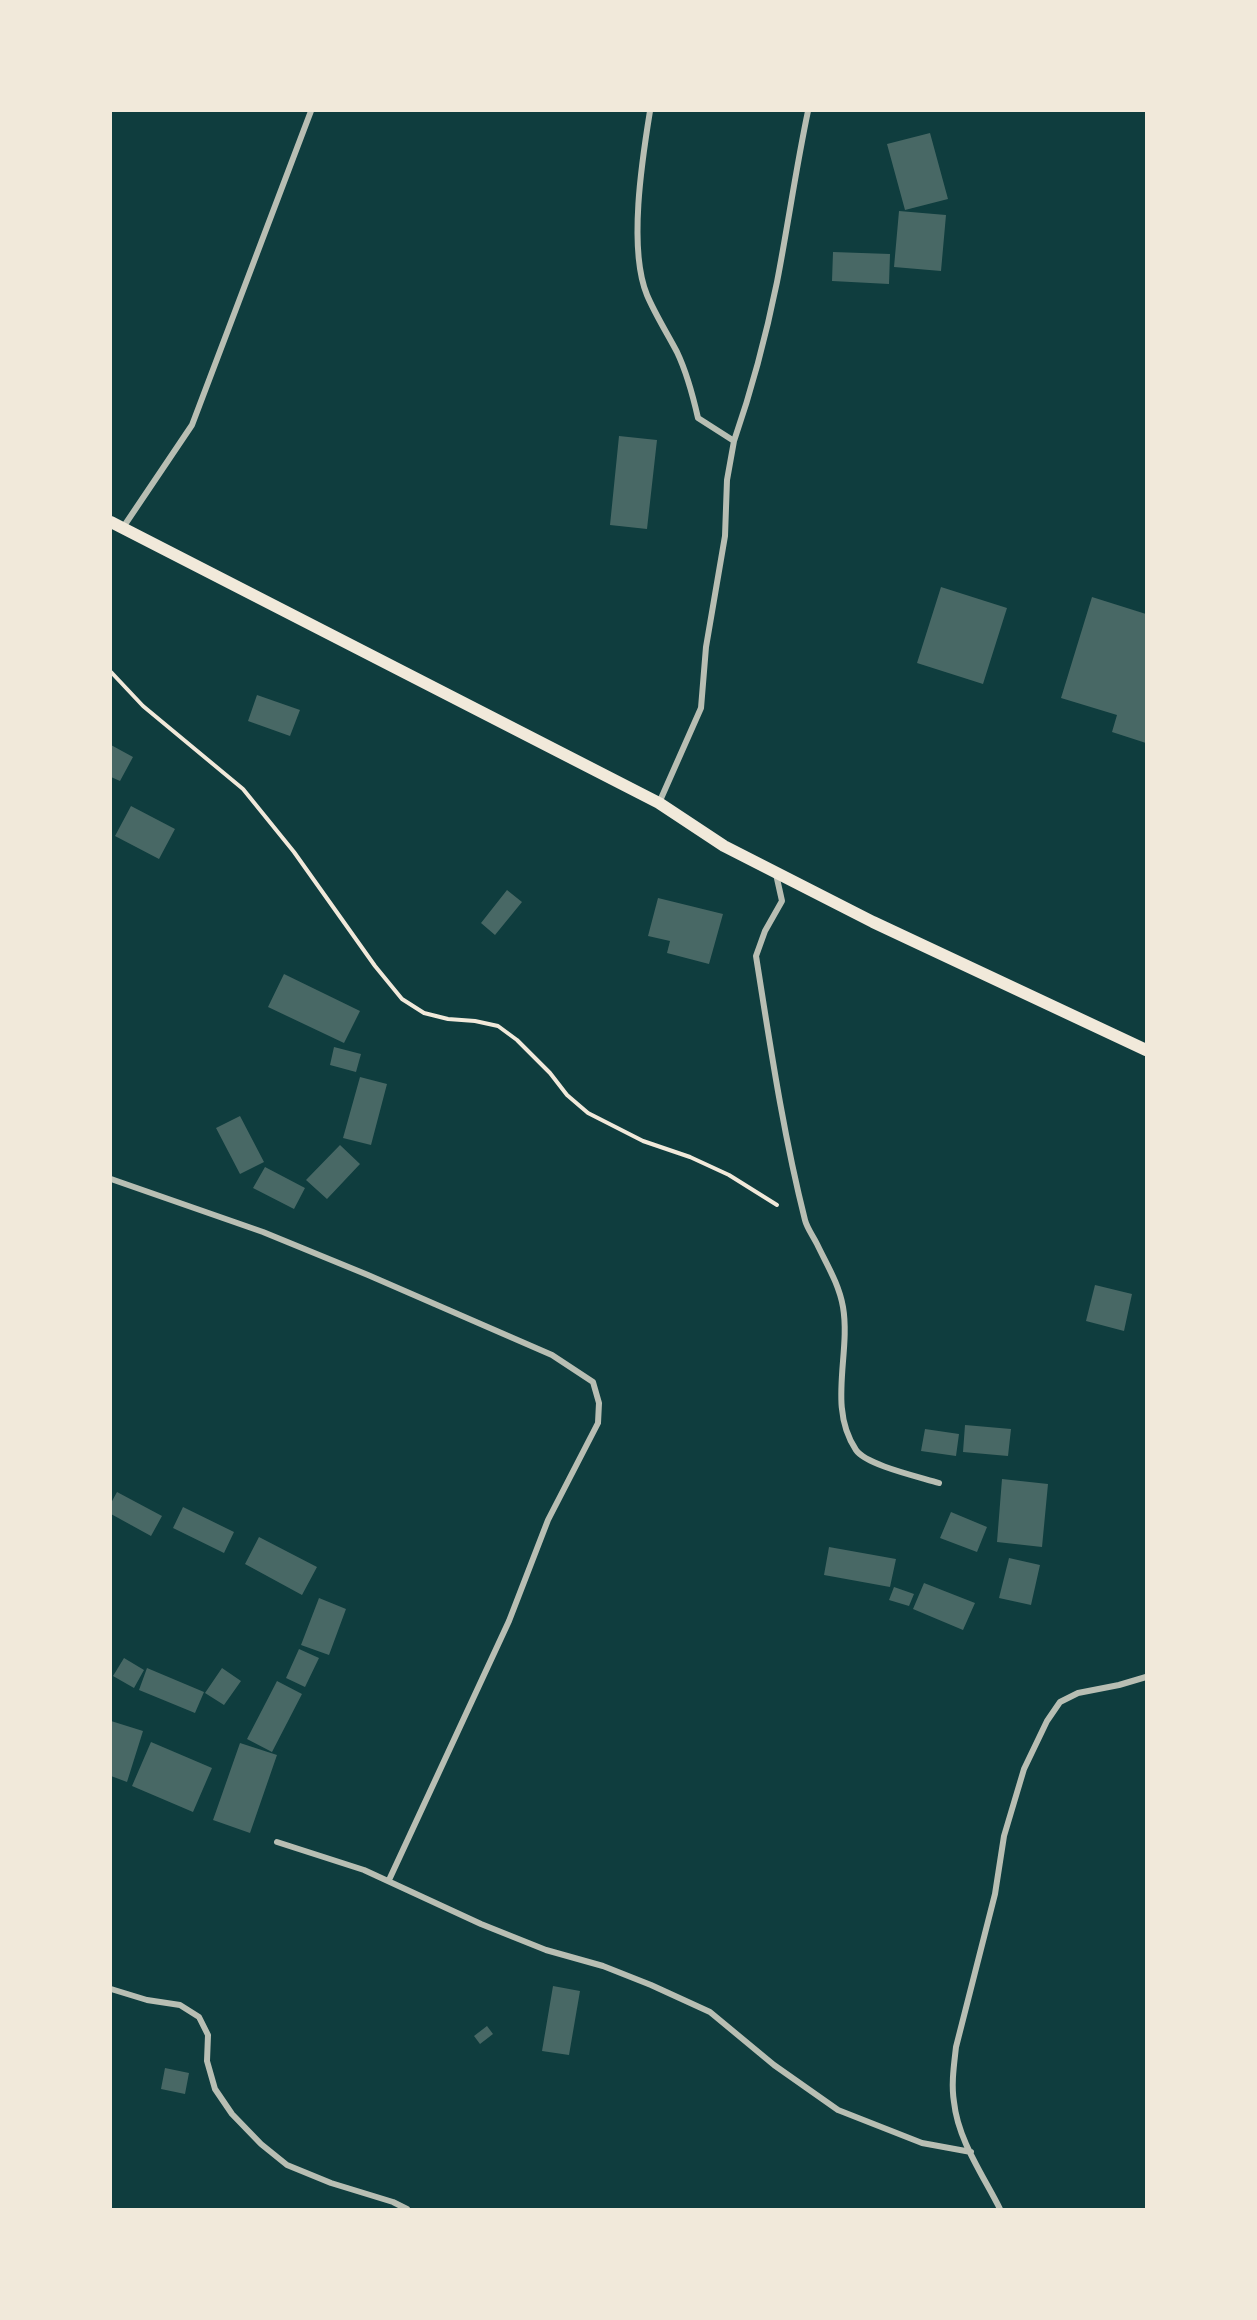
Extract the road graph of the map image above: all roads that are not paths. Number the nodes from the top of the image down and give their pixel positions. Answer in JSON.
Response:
{"nodes":[{"id":1,"x":311,"y":111,"type":"edge"},
{"id":2,"x":650,"y":111,"type":"edge"},
{"id":3,"x":808,"y":111,"type":"edge"},
{"id":4,"x":734,"y":441,"type":"junction"},
{"id":5,"x":111,"y":522,"type":"edge"},
{"id":6,"x":123,"y":526,"type":"junction"},
{"id":7,"x":658,"y":803,"type":"junction"},
{"id":8,"x":775,"y":870,"type":"junction"},
{"id":9,"x":1146,"y":1050,"type":"edge"},
{"id":10,"x":111,"y":1179,"type":"edge"},
{"id":11,"x":939,"y":1482,"type":"dead end"},
{"id":12,"x":1146,"y":1677,"type":"edge"},
{"id":13,"x":277,"y":1842,"type":"dead end"},
{"id":14,"x":389,"y":1880,"type":"junction"},
{"id":15,"x":111,"y":1989,"type":"edge"},
{"id":16,"x":971,"y":2152,"type":"junction"},
{"id":17,"x":407,"y":2209,"type":"edge"},
{"id":18,"x":1000,"y":2209,"type":"edge"}],
"edges":[{"from":1,"to":6,"type":"street"},
{"from":2,"to":4,"type":"street"},
{"from":3,"to":4,"type":"street"},
{"from":4,"to":7,"type":"street"},
{"from":5,"to":6,"type":"main road"},
{"from":6,"to":7,"type":"main road"},
{"from":7,"to":8,"type":"main road"},
{"from":8,"to":9,"type":"main road"},
{"from":8,"to":11,"type":"street"},
{"from":10,"to":14,"type":"street"},
{"from":12,"to":16,"type":"street"},
{"from":13,"to":14,"type":"street"},
{"from":14,"to":16,"type":"street"},
{"from":15,"to":17,"type":"street"},
{"from":16,"to":18,"type":"street"}]}
